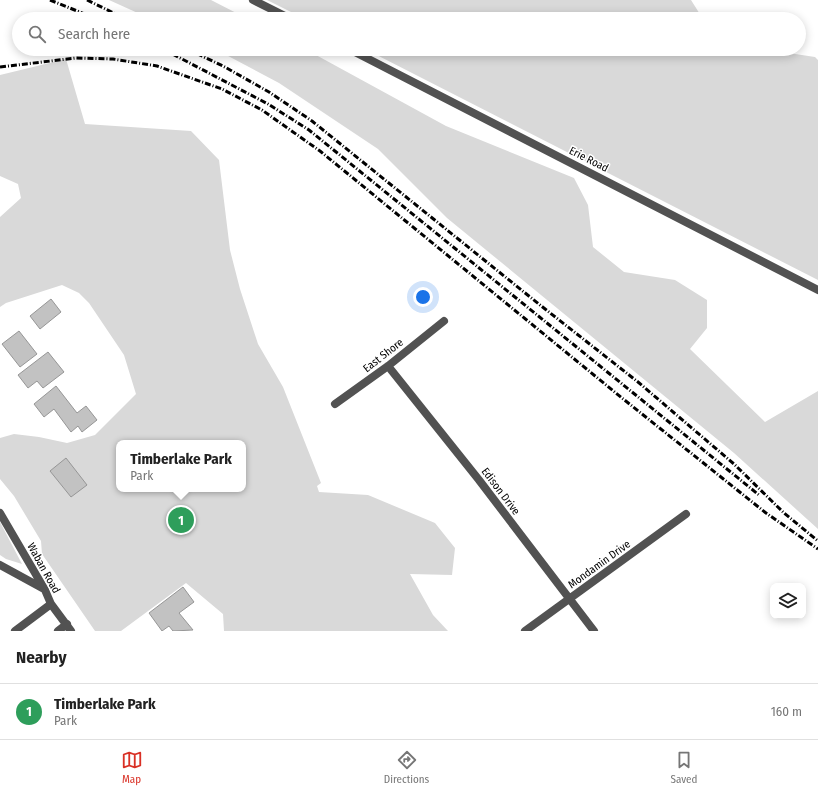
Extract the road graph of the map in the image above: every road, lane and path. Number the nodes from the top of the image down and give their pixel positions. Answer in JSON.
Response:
{"nodes":[{"id":1,"x":254,"y":0,"type":"edge"},
{"id":2,"x":277,"y":12,"type":"edge"},
{"id":3,"x":364,"y":56,"type":"edge"},
{"id":4,"x":818,"y":290,"type":"edge"},
{"id":5,"x":444,"y":321,"type":"dead end"},
{"id":6,"x":388,"y":366,"type":"junction"},
{"id":7,"x":336,"y":404,"type":"dead end"},
{"id":8,"x":0,"y":513,"type":"edge"},
{"id":9,"x":686,"y":514,"type":"dead end"},
{"id":10,"x":0,"y":565,"type":"edge"},
{"id":11,"x":45,"y":590,"type":"junction"},
{"id":12,"x":568,"y":599,"type":"junction"},
{"id":13,"x":51,"y":604,"type":"junction"},
{"id":14,"x":69,"y":628,"type":"edge"},
{"id":15,"x":15,"y":631,"type":"edge"},
{"id":16,"x":58,"y":631,"type":"edge"},
{"id":17,"x":525,"y":631,"type":"edge"},
{"id":18,"x":594,"y":631,"type":"edge"}],
"edges":[{"from":1,"to":2,"type":"street"},
{"from":3,"to":4,"type":"street","name":"Erie Road"},
{"from":5,"to":6,"type":"street","name":"East Shore"},
{"from":6,"to":7,"type":"street","name":"East Shore"},
{"from":6,"to":12,"type":"street","name":"Edison Drive"},
{"from":8,"to":11,"type":"street","name":"Waban Road"},
{"from":9,"to":12,"type":"street","name":"Mondamin Drive"},
{"from":10,"to":11,"type":"street"},
{"from":11,"to":13,"type":"street","name":"Waban Road"},
{"from":12,"to":17,"type":"street","name":"Mondamin Drive"},
{"from":12,"to":18,"type":"street","name":"Edison Drive"},
{"from":13,"to":14,"type":"street","name":"Waban Road"},
{"from":13,"to":15,"type":"street"},
{"from":14,"to":16,"type":"street"}]}
